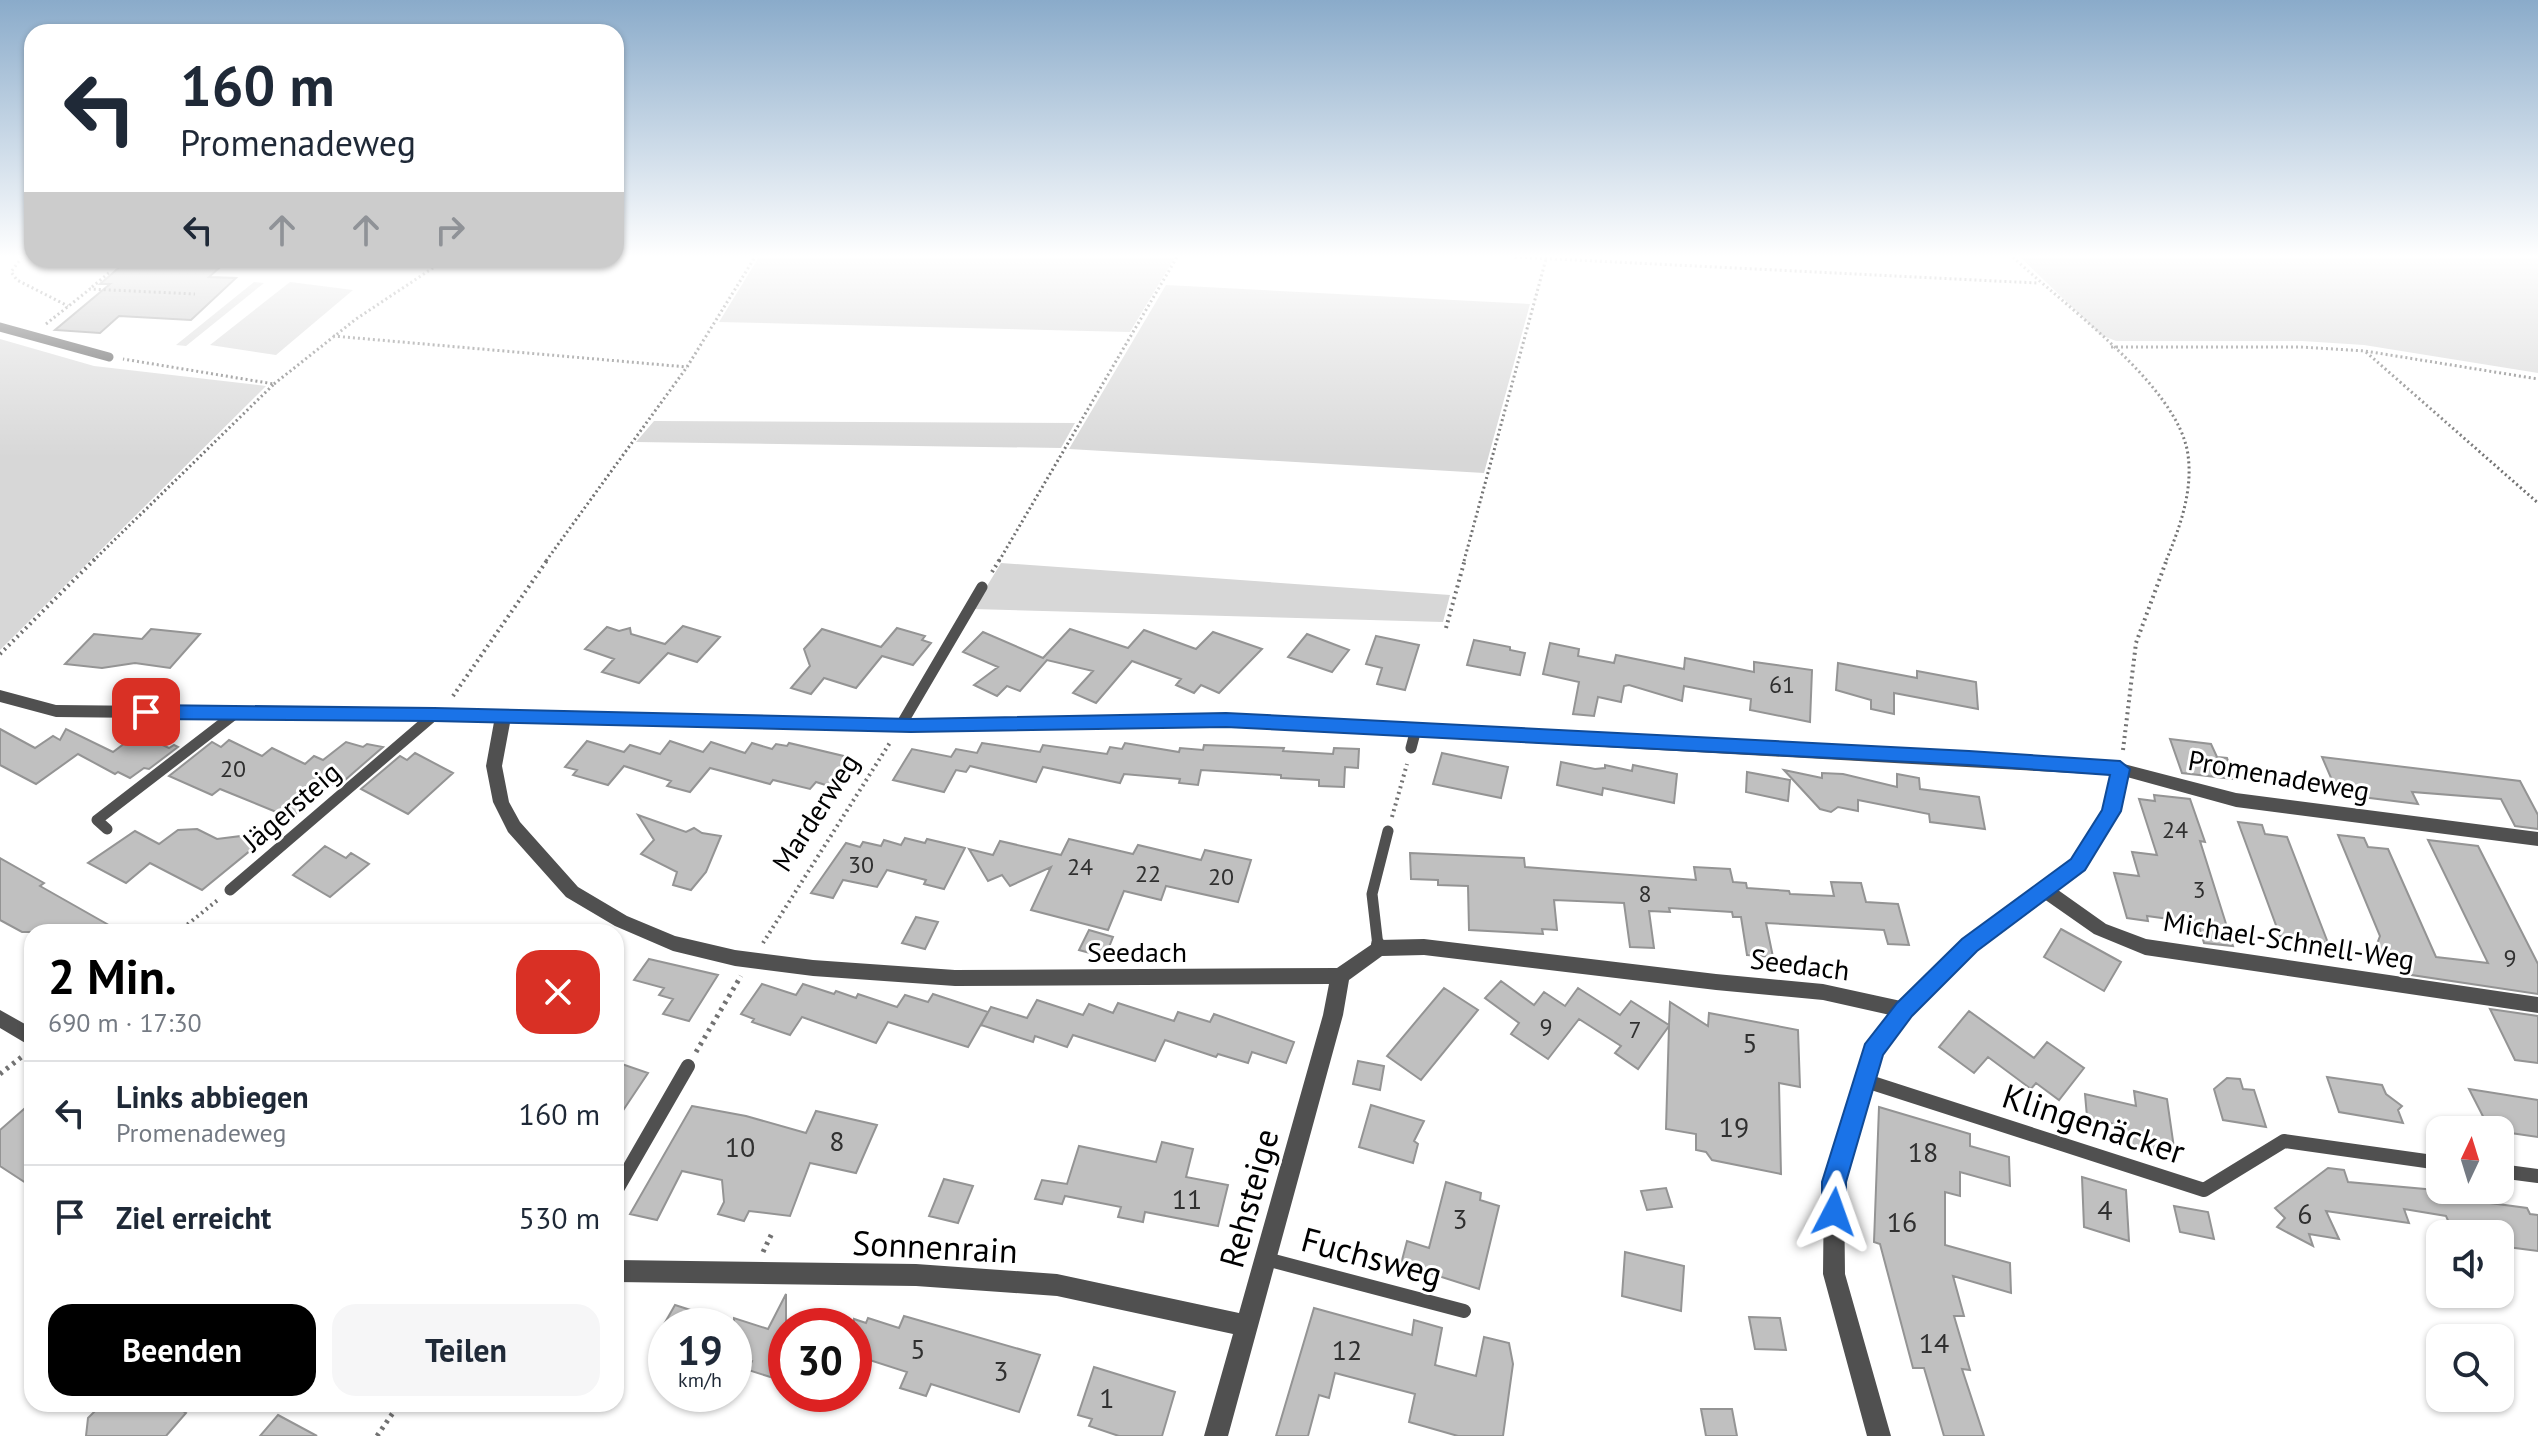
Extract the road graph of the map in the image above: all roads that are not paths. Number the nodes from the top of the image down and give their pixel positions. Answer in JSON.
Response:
{"nodes":[{"id":1,"x":0,"y":327,"type":"edge"},
{"id":2,"x":109,"y":357,"type":"road end"},
{"id":3,"x":982,"y":587,"type":"road end"},
{"id":4,"x":0,"y":696,"type":"edge"},
{"id":5,"x":236,"y":713,"type":"junction"},
{"id":6,"x":434,"y":715,"type":"junction"},
{"id":7,"x":503,"y":717,"type":"junction"},
{"id":8,"x":901,"y":725,"type":"junction"},
{"id":9,"x":1416,"y":729,"type":"junction"},
{"id":10,"x":1411,"y":748,"type":"road end"},
{"id":11,"x":2120,"y":769,"type":"junction"},
{"id":12,"x":107,"y":829,"type":"dead end"},
{"id":13,"x":1388,"y":831,"type":"road end"},
{"id":14,"x":2538,"y":839,"type":"edge"},
{"id":15,"x":230,"y":890,"type":"road end"},
{"id":16,"x":2046,"y":891,"type":"junction"},
{"id":17,"x":1378,"y":948,"type":"junction"},
{"id":18,"x":1340,"y":976,"type":"junction"},
{"id":19,"x":2538,"y":1005,"type":"edge"},
{"id":20,"x":1905,"y":1010,"type":"junction"},
{"id":21,"x":0,"y":1018,"type":"edge"},
{"id":22,"x":24,"y":1033,"type":"edge"},
{"id":23,"x":688,"y":1066,"type":"road end"},
{"id":24,"x":1863,"y":1080,"type":"junction"},
{"id":25,"x":2426,"y":1161,"type":"edge"},
{"id":26,"x":2514,"y":1173,"type":"edge"},
{"id":27,"x":2538,"y":1176,"type":"edge"},
{"id":28,"x":624,"y":1177,"type":"edge"},
{"id":29,"x":1266,"y":1259,"type":"junction"},
{"id":30,"x":624,"y":1271,"type":"edge"},
{"id":31,"x":1464,"y":1311,"type":"dead end"},
{"id":32,"x":1247,"y":1326,"type":"junction"},
{"id":33,"x":1216,"y":1436,"type":"edge"},
{"id":34,"x":1879,"y":1436,"type":"edge"}],
"edges":[{"from":1,"to":2,"type":"lane"},
{"from":3,"to":8,"type":"lane"},
{"from":4,"to":5,"type":"street","name":"Promenadeweg"},
{"from":5,"to":6,"type":"street","name":"Promenadeweg"},
{"from":5,"to":12,"type":"lane"},
{"from":6,"to":7,"type":"street","name":"Promenadeweg"},
{"from":6,"to":15,"type":"lane","name":"Jägersteig"},
{"from":7,"to":8,"type":"street","name":"Promenadeweg"},
{"from":7,"to":18,"type":"street","name":"Seedach"},
{"from":8,"to":9,"type":"street","name":"Promenadeweg"},
{"from":9,"to":10,"type":"lane"},
{"from":9,"to":11,"type":"street","name":"Promenadeweg"},
{"from":11,"to":14,"type":"street","name":"Promenadeweg"},
{"from":11,"to":16,"type":"street"},
{"from":13,"to":17,"type":"lane"},
{"from":16,"to":19,"type":"street","name":"Michael-Schnell-Weg"},
{"from":16,"to":20,"type":"street"},
{"from":17,"to":18,"type":"street"},
{"from":17,"to":20,"type":"street","name":"Seedach"},
{"from":18,"to":29,"type":"street","name":"Rehsteige"},
{"from":20,"to":24,"type":"street"},
{"from":21,"to":22,"type":"street"},
{"from":23,"to":28,"type":"lane"},
{"from":24,"to":25,"type":"lane","name":"Klingenäcker"},
{"from":24,"to":34,"type":"street"},
{"from":26,"to":27,"type":"lane"},
{"from":29,"to":31,"type":"lane","name":"Fuchsweg"},
{"from":29,"to":32,"type":"street","name":"Rehsteige"},
{"from":30,"to":32,"type":"street","name":"Sonnenrain"},
{"from":32,"to":33,"type":"street","name":"Rehsteige"}]}
